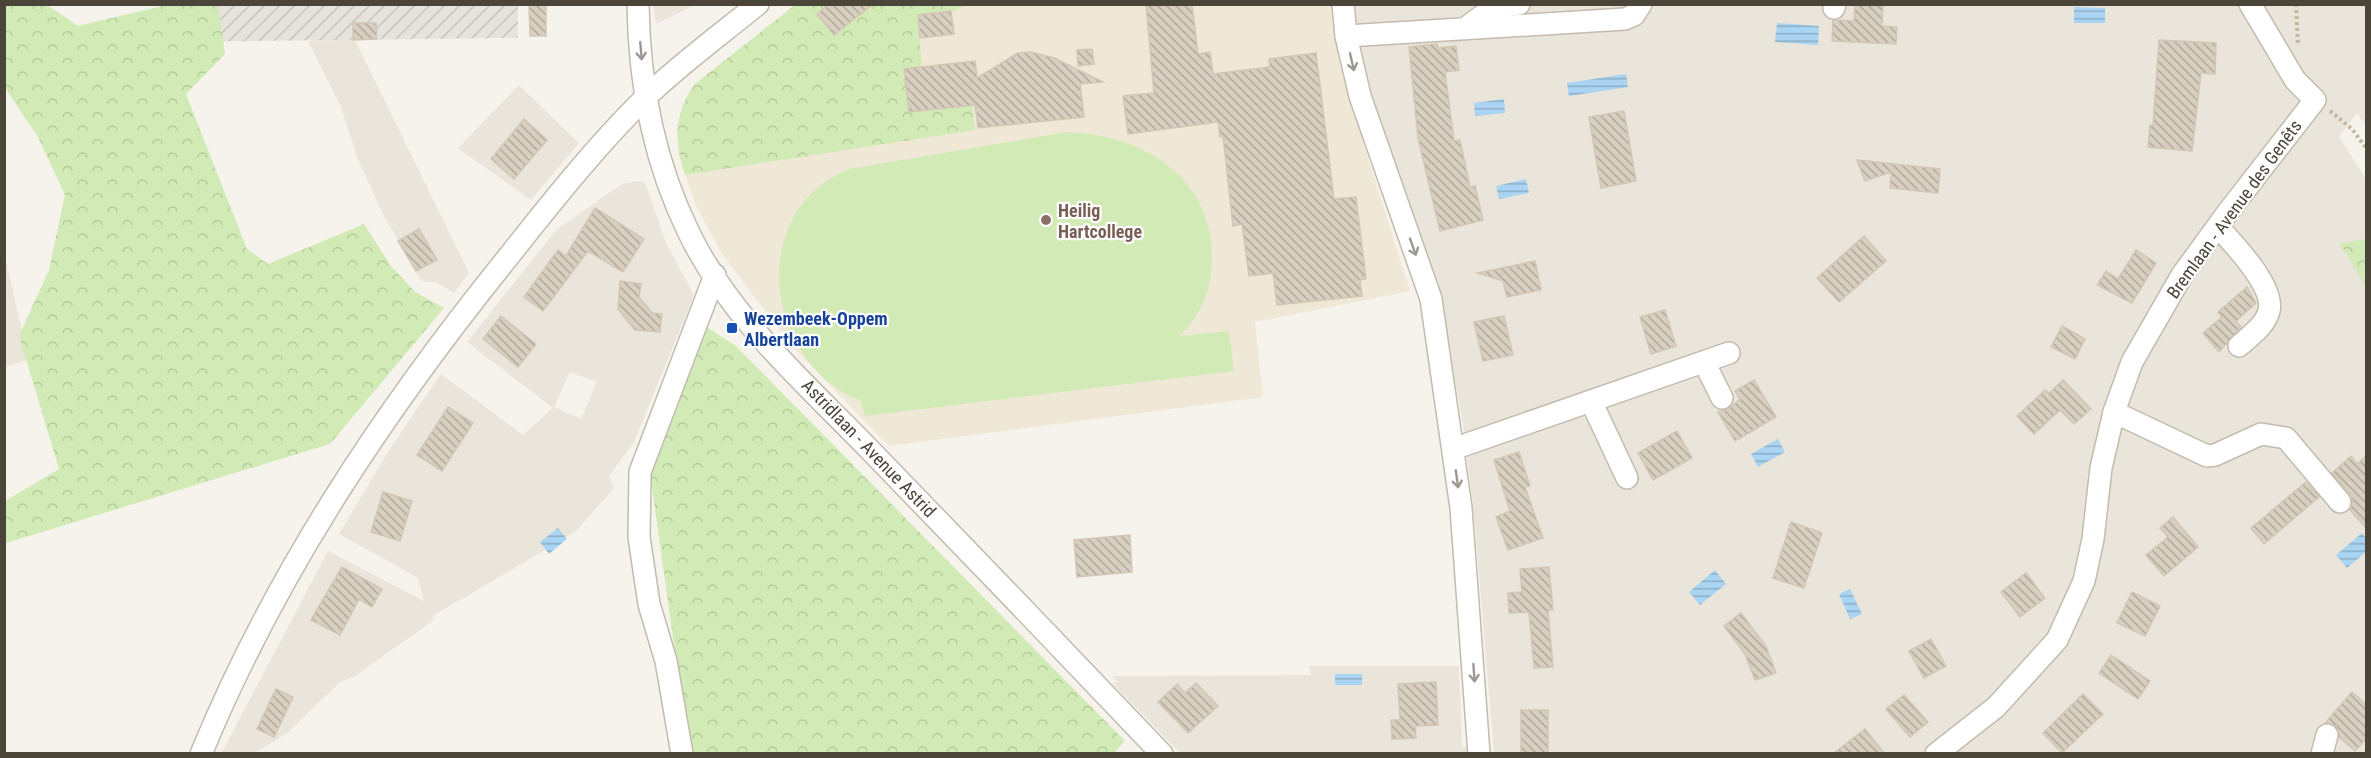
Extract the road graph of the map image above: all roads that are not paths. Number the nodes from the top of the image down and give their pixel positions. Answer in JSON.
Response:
{"nodes":[{"id":1,"x":638,"y":4,"type":"edge"},
{"id":2,"x":758,"y":4,"type":"edge"},
{"id":3,"x":1343,"y":4,"type":"edge"},
{"id":4,"x":1519,"y":4,"type":"edge"},
{"id":5,"x":1641,"y":4,"type":"edge"},
{"id":6,"x":2250,"y":4,"type":"edge"},
{"id":7,"x":1467,"y":27,"type":"junction"},
{"id":8,"x":1346,"y":36,"type":"junction"},
{"id":9,"x":645,"y":98,"type":"junction"},
{"id":10,"x":2218,"y":227,"type":"junction"},
{"id":11,"x":715,"y":275,"type":"junction"},
{"id":12,"x":2239,"y":346,"type":"dead end"},
{"id":13,"x":1729,"y":353,"type":"dead end"},
{"id":14,"x":1704,"y":362,"type":"junction"},
{"id":15,"x":1722,"y":398,"type":"dead end"},
{"id":16,"x":1591,"y":401,"type":"junction"},
{"id":17,"x":2114,"y":412,"type":"junction"},
{"id":18,"x":1453,"y":449,"type":"junction"},
{"id":19,"x":1627,"y":478,"type":"dead end"},
{"id":20,"x":2340,"y":502,"type":"dead end"},
{"id":21,"x":201,"y":753,"type":"edge"},
{"id":22,"x":682,"y":753,"type":"edge"},
{"id":23,"x":1162,"y":753,"type":"edge"},
{"id":24,"x":1479,"y":753,"type":"edge"},
{"id":25,"x":1936,"y":753,"type":"edge"}],
"edges":[{"from":1,"to":9,"type":"street","name":"Astridlaan - Avenue Astrid","one_way":true},
{"from":2,"to":9,"type":"street"},
{"from":3,"to":8,"type":"street"},
{"from":4,"to":7,"type":"street"},
{"from":5,"to":7,"type":"street"},
{"from":6,"to":10,"type":"street","name":"Bremlaan - Avenue des Genêts"},
{"from":7,"to":8,"type":"street"},
{"from":8,"to":18,"type":"street","one_way":true},
{"from":9,"to":11,"type":"street","name":"Astridlaan - Avenue Astrid"},
{"from":9,"to":21,"type":"street"},
{"from":10,"to":12,"type":"street"},
{"from":10,"to":17,"type":"street","name":"Bremlaan - Avenue des Genêts"},
{"from":11,"to":22,"type":"street"},
{"from":11,"to":23,"type":"street","name":"Astridlaan - Avenue Astrid"},
{"from":13,"to":14,"type":"street"},
{"from":14,"to":15,"type":"street"},
{"from":14,"to":16,"type":"street"},
{"from":16,"to":18,"type":"street"},
{"from":16,"to":19,"type":"street"},
{"from":17,"to":20,"type":"street"},
{"from":17,"to":25,"type":"street","name":"Bremlaan - Avenue des Genêts"},
{"from":18,"to":24,"type":"street","one_way":true}]}
